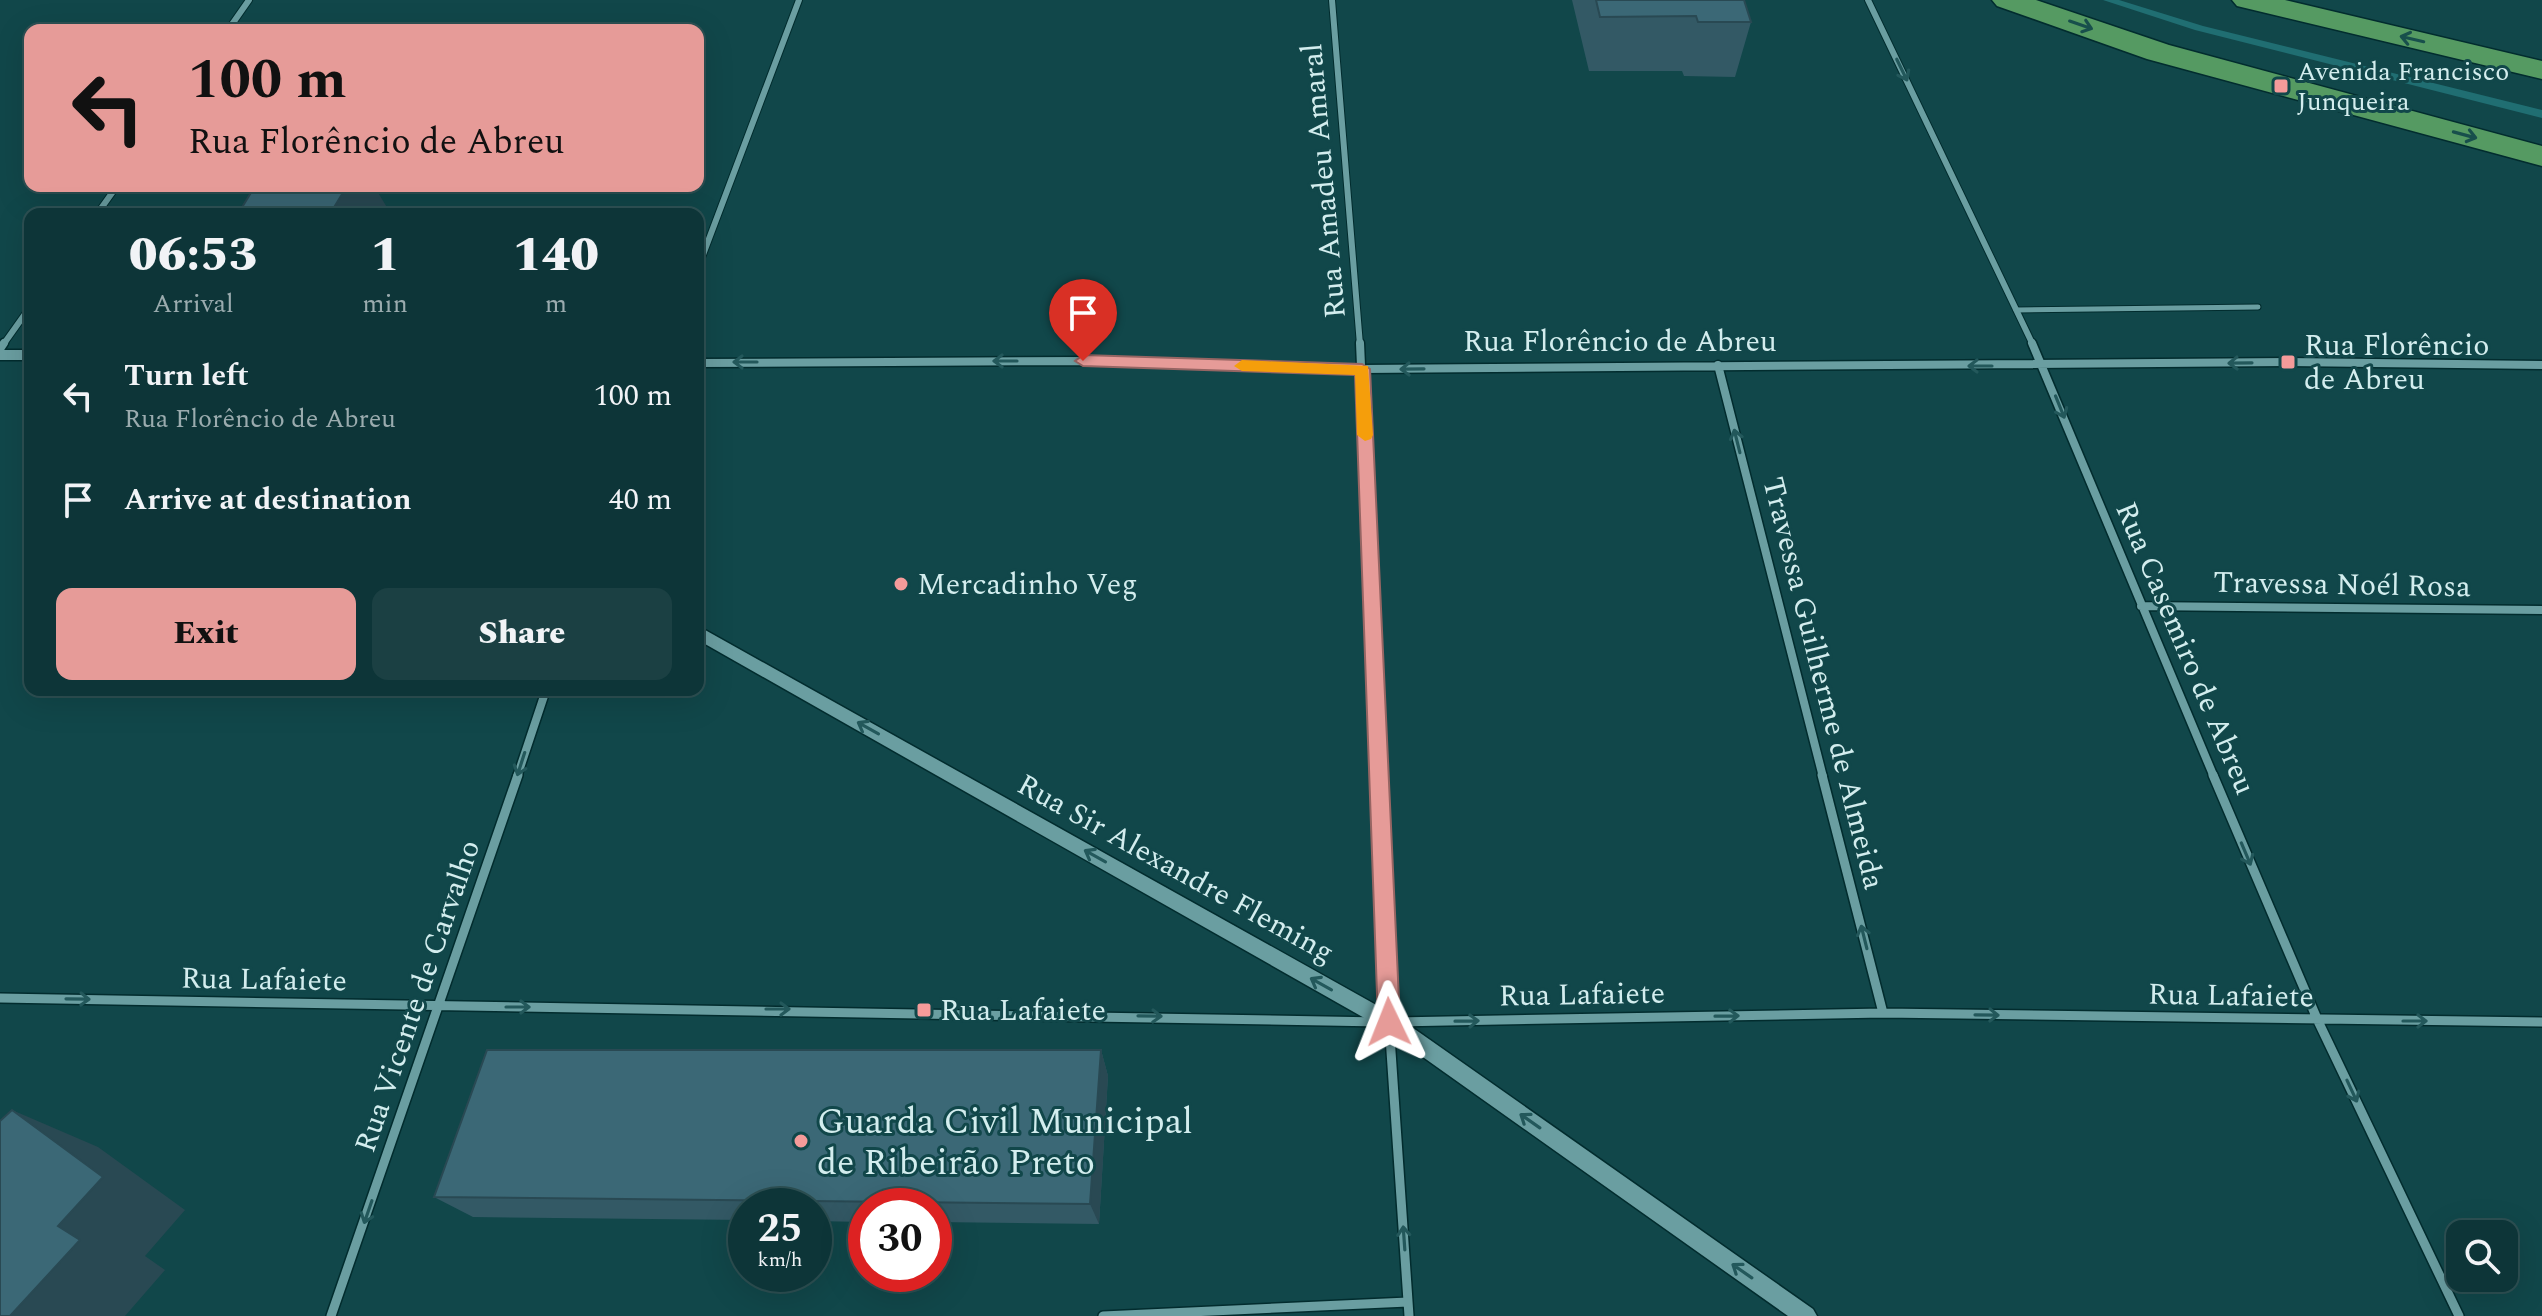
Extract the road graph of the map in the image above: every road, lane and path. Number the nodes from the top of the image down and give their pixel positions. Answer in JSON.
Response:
{"nodes":[{"id":1,"x":249,"y":0,"type":"edge"},
{"id":2,"x":799,"y":0,"type":"edge"},
{"id":3,"x":1332,"y":0,"type":"edge"},
{"id":4,"x":1868,"y":0,"type":"edge"},
{"id":5,"x":2007,"y":0,"type":"edge"},
{"id":6,"x":2247,"y":0,"type":"edge"},
{"id":7,"x":232,"y":24,"type":"edge"},
{"id":8,"x":2542,"y":70,"type":"edge"},
{"id":9,"x":2534,"y":156,"type":"edge"},
{"id":10,"x":704,"y":252,"type":"edge"},
{"id":11,"x":2258,"y":307,"type":"dead end"},
{"id":12,"x":2016,"y":310,"type":"junction"},
{"id":13,"x":24,"y":316,"type":"edge"},
{"id":14,"x":0,"y":352,"type":"edge"},
{"id":15,"x":24,"y":354,"type":"edge"},
{"id":16,"x":704,"y":363,"type":"edge"},
{"id":17,"x":1718,"y":365,"type":"junction"},
{"id":18,"x":2542,"y":365,"type":"edge"},
{"id":19,"x":2043,"y":366,"type":"junction"},
{"id":20,"x":1362,"y":369,"type":"junction"},
{"id":21,"x":2141,"y":606,"type":"junction"},
{"id":22,"x":2542,"y":610,"type":"edge"},
{"id":23,"x":704,"y":635,"type":"edge"},
{"id":24,"x":544,"y":696,"type":"edge"},
{"id":25,"x":0,"y":998,"type":"edge"},
{"id":26,"x":440,"y":1007,"type":"junction"},
{"id":27,"x":1883,"y":1013,"type":"junction"},
{"id":28,"x":2318,"y":1021,"type":"junction"},
{"id":29,"x":1389,"y":1022,"type":"junction"},
{"id":30,"x":2542,"y":1022,"type":"edge"},
{"id":31,"x":1408,"y":1302,"type":"junction"},
{"id":32,"x":331,"y":1316,"type":"edge"},
{"id":33,"x":1103,"y":1316,"type":"edge"},
{"id":34,"x":1409,"y":1316,"type":"edge"},
{"id":35,"x":1806,"y":1316,"type":"edge"},
{"id":36,"x":2459,"y":1316,"type":"edge"}],
"edges":[{"from":1,"to":7,"type":"street"},
{"from":2,"to":10,"type":"street"},
{"from":3,"to":20,"type":"street","name":"Rua Amadeu Amaral"},
{"from":4,"to":12,"type":"street","name":"Rua Casemiro de Abreu","one_way":true},
{"from":5,"to":9,"type":"main road","one_way":true},
{"from":8,"to":6,"type":"main road","one_way":true},
{"from":11,"to":12,"type":"lane"},
{"from":12,"to":19,"type":"street","name":"Rua Casemiro de Abreu"},
{"from":13,"to":14,"type":"street"},
{"from":14,"to":15,"type":"main road"},
{"from":20,"to":16,"type":"street","name":"Rua Florêncio de Abreu","one_way":true},
{"from":19,"to":17,"type":"street","name":"Rua Florêncio de Abreu","one_way":true},
{"from":17,"to":20,"type":"street","name":"Rua Florêncio de Abreu","one_way":true},
{"from":27,"to":17,"type":"street","name":"Travessa Guilherme de Almeida","one_way":true},
{"from":18,"to":19,"type":"street","name":"Rua Florêncio de Abreu","one_way":true},
{"from":19,"to":21,"type":"street","name":"Rua Casemiro de Abreu","one_way":true},
{"from":20,"to":29,"type":"street","name":"Rua Amadeu Amaral"},
{"from":21,"to":22,"type":"street","name":"Travessa Noél Rosa"},
{"from":21,"to":28,"type":"street","name":"Rua Casemiro de Abreu","one_way":true},
{"from":29,"to":23,"type":"main road","name":"Rua Sir Alexandre Fleming","one_way":true},
{"from":24,"to":26,"type":"street","name":"Rua Vicente de Carvalho","one_way":true},
{"from":25,"to":26,"type":"street","name":"Rua Lafaiete","one_way":true},
{"from":26,"to":29,"type":"street","name":"Rua Lafaiete","one_way":true},
{"from":26,"to":32,"type":"street","name":"Rua Vicente de Carvalho","one_way":true},
{"from":27,"to":28,"type":"street","name":"Rua Lafaiete","one_way":true},
{"from":29,"to":27,"type":"street","name":"Rua Lafaiete","one_way":true},
{"from":28,"to":30,"type":"street","name":"Rua Lafaiete","one_way":true},
{"from":28,"to":36,"type":"street","name":"Rua Casemiro de Abreu","one_way":true},
{"from":31,"to":29,"type":"street","name":"Rua Amadeu Amaral","one_way":true},
{"from":35,"to":29,"type":"main road","name":"Rua Sir Alexandre Fleming","one_way":true},
{"from":31,"to":33,"type":"street"},
{"from":31,"to":34,"type":"street","name":"Rua Amadeu Amaral"}]}
